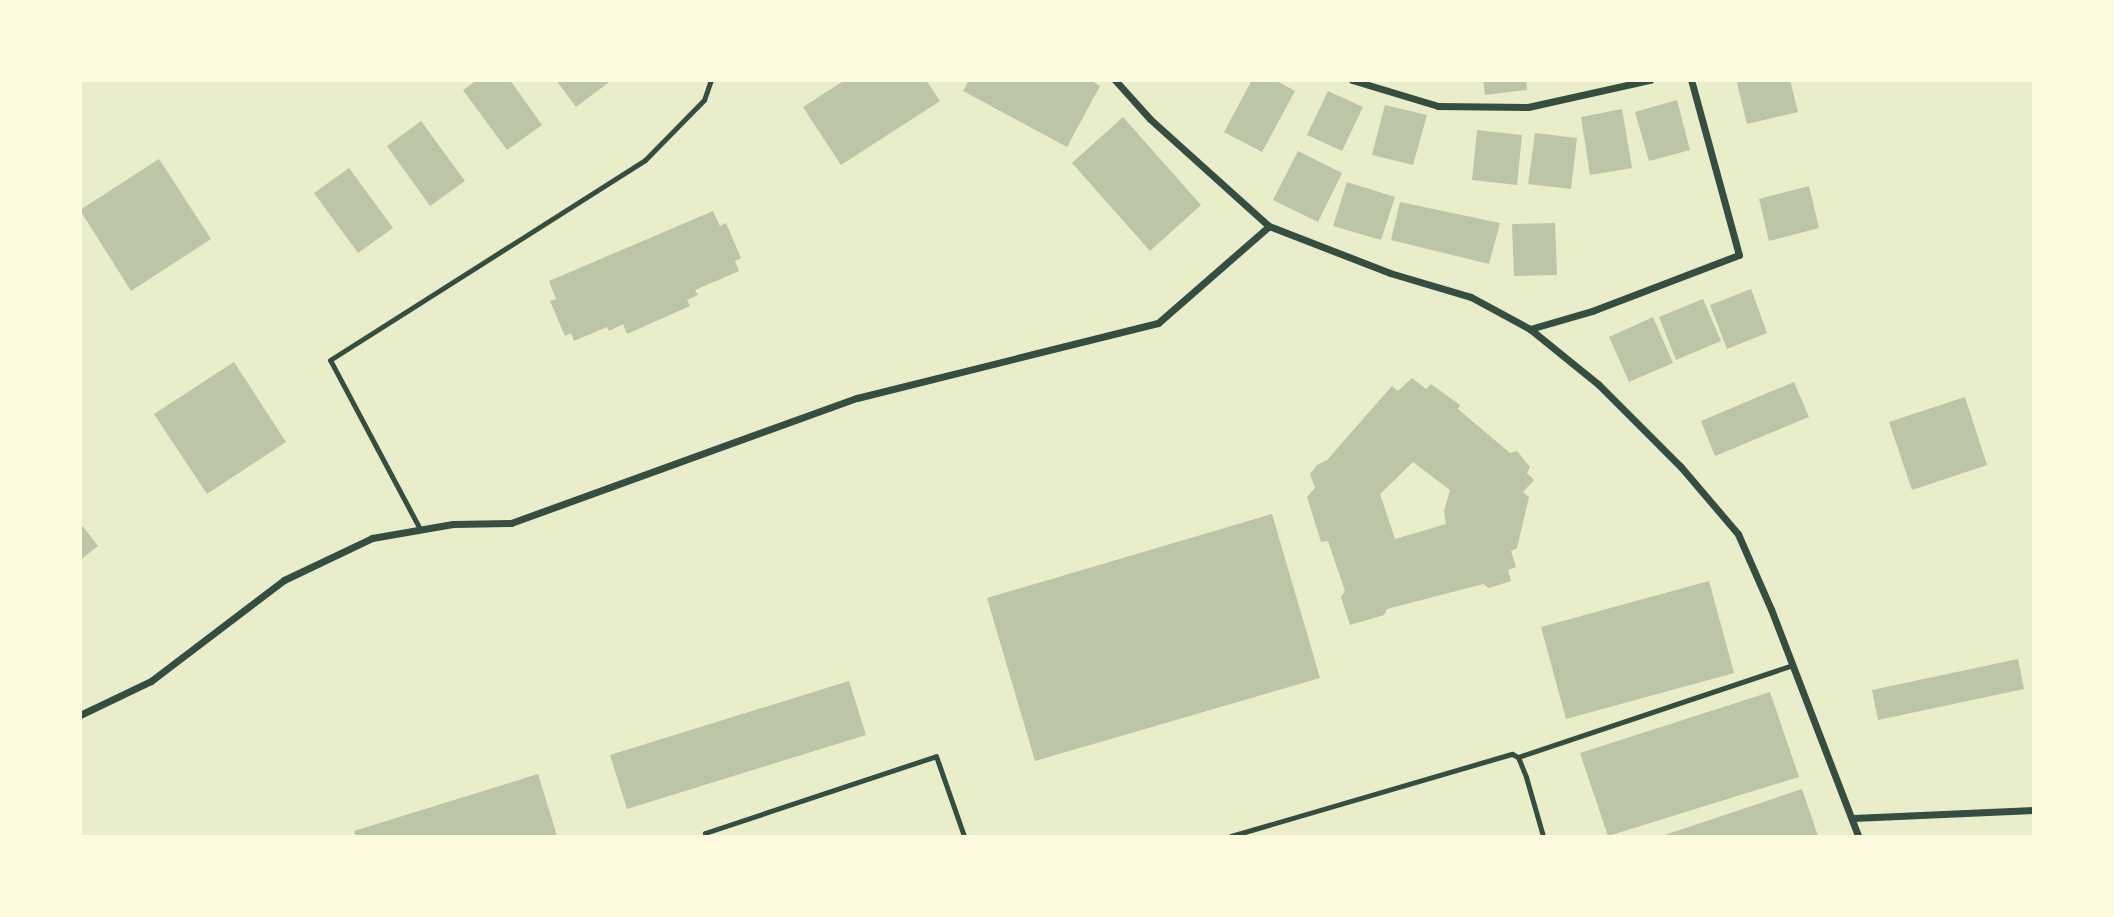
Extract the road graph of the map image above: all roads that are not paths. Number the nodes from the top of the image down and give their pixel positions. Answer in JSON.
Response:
{"nodes":[{"id":1,"x":711,"y":80,"type":"edge"},
{"id":2,"x":1115,"y":80,"type":"edge"},
{"id":3,"x":1352,"y":80,"type":"edge"},
{"id":4,"x":1650,"y":80,"type":"edge"},
{"id":5,"x":1691,"y":80,"type":"edge"},
{"id":6,"x":1269,"y":226,"type":"junction"},
{"id":7,"x":1530,"y":329,"type":"junction"},
{"id":8,"x":420,"y":530,"type":"junction"},
{"id":9,"x":1793,"y":665,"type":"junction"},
{"id":10,"x":80,"y":715,"type":"edge"},
{"id":11,"x":1518,"y":757,"type":"junction"},
{"id":12,"x":2034,"y":810,"type":"edge"},
{"id":13,"x":1853,"y":818,"type":"junction"},
{"id":14,"x":706,"y":836,"type":"edge"},
{"id":15,"x":964,"y":836,"type":"edge"},
{"id":16,"x":1231,"y":836,"type":"edge"},
{"id":17,"x":1542,"y":836,"type":"edge"},
{"id":18,"x":1858,"y":836,"type":"edge"}],
"edges":[{"from":1,"to":8,"type":"lane"},
{"from":2,"to":6,"type":"street"},
{"from":3,"to":4,"type":"street"},
{"from":5,"to":7,"type":"street"},
{"from":6,"to":7,"type":"street"},
{"from":6,"to":8,"type":"street"},
{"from":7,"to":9,"type":"street"},
{"from":8,"to":10,"type":"street"},
{"from":9,"to":11,"type":"lane"},
{"from":9,"to":13,"type":"street"},
{"from":11,"to":16,"type":"lane"},
{"from":11,"to":17,"type":"lane"},
{"from":12,"to":13,"type":"street"},
{"from":13,"to":18,"type":"street"},
{"from":14,"to":15,"type":"lane"}]}
